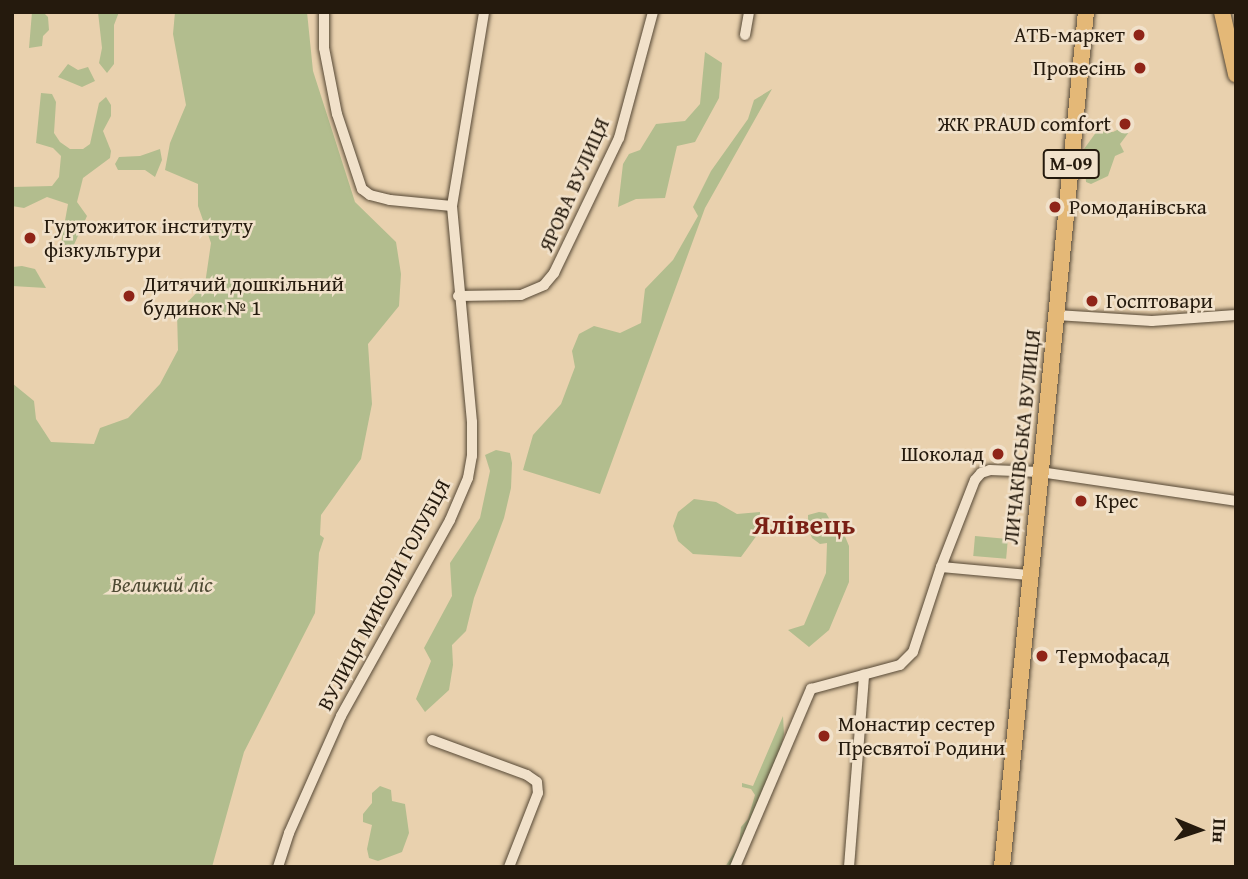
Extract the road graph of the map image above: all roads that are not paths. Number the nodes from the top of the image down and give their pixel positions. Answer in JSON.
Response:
{"nodes":[{"id":1,"x":324,"y":12,"type":"edge"},
{"id":2,"x":484,"y":12,"type":"edge"},
{"id":3,"x":653,"y":12,"type":"edge"},
{"id":4,"x":749,"y":12,"type":"edge"},
{"id":5,"x":1086,"y":12,"type":"edge"},
{"id":6,"x":1222,"y":12,"type":"edge"},
{"id":7,"x":745,"y":35,"type":"dead end"},
{"id":8,"x":1236,"y":74,"type":"edge"},
{"id":9,"x":452,"y":206,"type":"junction"},
{"id":10,"x":458,"y":296,"type":"junction"},
{"id":11,"x":1056,"y":315,"type":"junction"},
{"id":12,"x":1236,"y":315,"type":"edge"},
{"id":13,"x":1040,"y":472,"type":"junction"},
{"id":14,"x":1236,"y":501,"type":"edge"},
{"id":15,"x":942,"y":567,"type":"junction"},
{"id":16,"x":1029,"y":575,"type":"junction"},
{"id":17,"x":864,"y":675,"type":"junction"},
{"id":18,"x":432,"y":740,"type":"dead end"},
{"id":19,"x":278,"y":867,"type":"edge"},
{"id":20,"x":509,"y":867,"type":"edge"},
{"id":21,"x":735,"y":867,"type":"edge"},
{"id":22,"x":849,"y":867,"type":"edge"},
{"id":23,"x":1002,"y":867,"type":"edge"}],
"edges":[{"from":1,"to":9,"type":"street"},
{"from":2,"to":9,"type":"street","name":"ВУЛИЦЯ МИКОЛИ ГОЛУБЦЯ"},
{"from":3,"to":10,"type":"street","name":"ЯРОВА ВУЛИЦЯ"},
{"from":4,"to":7,"type":"street"},
{"from":5,"to":11,"type":"main road","name":"ЛИЧАКІВСЬКА ВУЛИЦЯ","number":"М-09"},
{"from":6,"to":8,"type":"main road"},
{"from":9,"to":10,"type":"street","name":"ВУЛИЦЯ МИКОЛИ ГОЛУБЦЯ"},
{"from":10,"to":19,"type":"street","name":"ВУЛИЦЯ МИКОЛИ ГОЛУБЦЯ"},
{"from":11,"to":12,"type":"street"},
{"from":11,"to":13,"type":"main road","name":"ЛИЧАКІВСЬКА ВУЛИЦЯ","number":"М-09"},
{"from":13,"to":14,"type":"street"},
{"from":13,"to":15,"type":"street"},
{"from":13,"to":16,"type":"main road","name":"ЛИЧАКІВСЬКА ВУЛИЦЯ","number":"М-09"},
{"from":15,"to":16,"type":"street"},
{"from":15,"to":17,"type":"street"},
{"from":16,"to":23,"type":"main road","name":"ЛИЧАКІВСЬКА ВУЛИЦЯ","number":"М-09"},
{"from":17,"to":21,"type":"street"},
{"from":17,"to":22,"type":"street"},
{"from":18,"to":20,"type":"street"}]}
